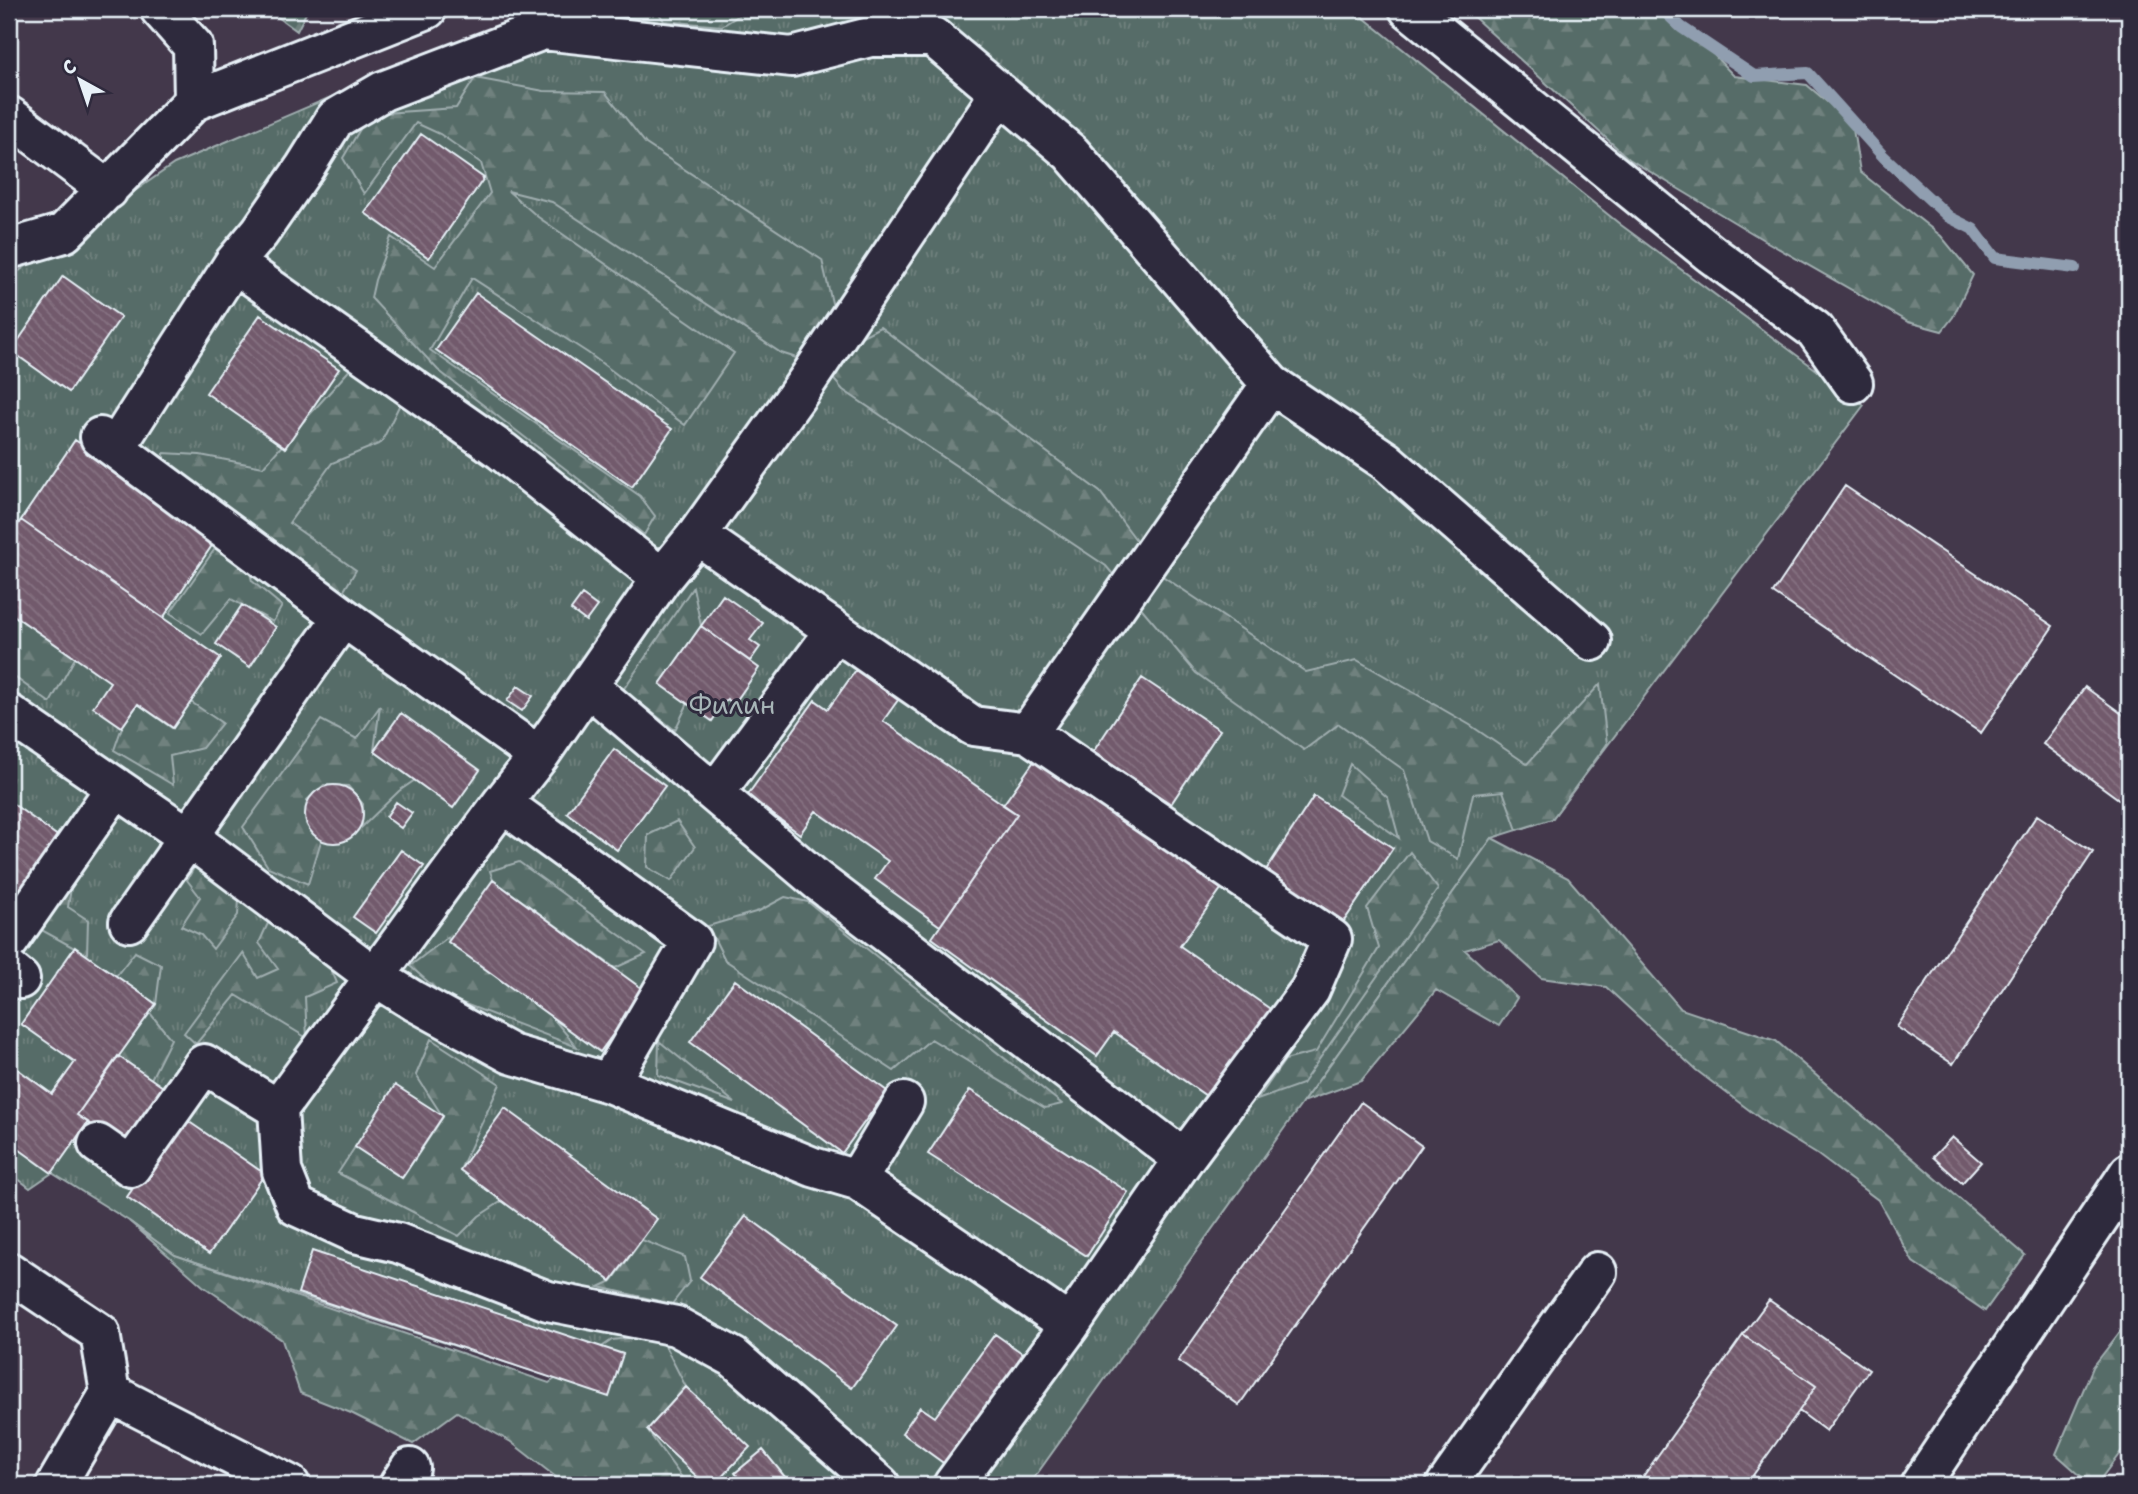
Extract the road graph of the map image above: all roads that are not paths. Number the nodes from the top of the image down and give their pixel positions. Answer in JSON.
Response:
{"nodes":[{"id":1,"x":160,"y":9,"type":"edge"},
{"id":2,"x":427,"y":9,"type":"edge"},
{"id":3,"x":1409,"y":9,"type":"edge"},
{"id":4,"x":1000,"y":93,"type":"junction"},
{"id":5,"x":194,"y":101,"type":"junction"},
{"id":6,"x":9,"y":116,"type":"edge"},
{"id":7,"x":108,"y":190,"type":"junction"},
{"id":8,"x":9,"y":249,"type":"edge"},
{"id":9,"x":234,"y":263,"type":"junction"},
{"id":10,"x":1853,"y":383,"type":"dead end"},
{"id":11,"x":1271,"y":384,"type":"junction"},
{"id":12,"x":698,"y":535,"type":"junction"},
{"id":13,"x":662,"y":578,"type":"junction"},
{"id":14,"x":342,"y":617,"type":"junction"},
{"id":15,"x":835,"y":631,"type":"junction"},
{"id":16,"x":1592,"y":642,"type":"dead end"},
{"id":17,"x":589,"y":687,"type":"junction"},
{"id":18,"x":9,"y":714,"type":"edge"},
{"id":19,"x":1028,"y":733,"type":"junction"},
{"id":20,"x":539,"y":756,"type":"junction"},
{"id":21,"x":116,"y":787,"type":"junction"},
{"id":22,"x":715,"y":793,"type":"junction"},
{"id":23,"x":502,"y":803,"type":"junction"},
{"id":24,"x":190,"y":838,"type":"junction"},
{"id":25,"x":129,"y":922,"type":"dead end"},
{"id":26,"x":9,"y":941,"type":"edge"},
{"id":27,"x":374,"y":976,"type":"junction"},
{"id":28,"x":609,"y":1083,"type":"junction"},
{"id":29,"x":904,"y":1102,"type":"dead end"},
{"id":30,"x":278,"y":1109,"type":"junction"},
{"id":31,"x":98,"y":1144,"type":"dead end"},
{"id":32,"x":1184,"y":1159,"type":"junction"},
{"id":33,"x":2129,"y":1173,"type":"edge"},
{"id":34,"x":857,"y":1180,"type":"junction"},
{"id":35,"x":9,"y":1272,"type":"edge"},
{"id":36,"x":1597,"y":1272,"type":"dead end"},
{"id":37,"x":1070,"y":1325,"type":"junction"},
{"id":38,"x":110,"y":1393,"type":"junction"},
{"id":39,"x":56,"y":1485,"type":"edge"},
{"id":40,"x":290,"y":1485,"type":"edge"},
{"id":41,"x":880,"y":1485,"type":"edge"},
{"id":42,"x":953,"y":1485,"type":"edge"},
{"id":43,"x":1446,"y":1485,"type":"edge"},
{"id":44,"x":1920,"y":1485,"type":"edge"}],
"edges":[{"from":1,"to":5,"type":"street"},
{"from":2,"to":5,"type":"street"},
{"from":3,"to":10,"type":"street"},
{"from":4,"to":9,"type":"street"},
{"from":4,"to":11,"type":"street"},
{"from":4,"to":12,"type":"street"},
{"from":5,"to":7,"type":"street"},
{"from":6,"to":7,"type":"street"},
{"from":7,"to":8,"type":"street"},
{"from":9,"to":13,"type":"street"},
{"from":9,"to":14,"type":"street"},
{"from":11,"to":16,"type":"street"},
{"from":11,"to":19,"type":"street"},
{"from":12,"to":13,"type":"street"},
{"from":12,"to":15,"type":"street"},
{"from":13,"to":17,"type":"street"},
{"from":14,"to":20,"type":"street"},
{"from":14,"to":24,"type":"street"},
{"from":15,"to":19,"type":"street"},
{"from":15,"to":22,"type":"street"},
{"from":17,"to":20,"type":"street"},
{"from":17,"to":22,"type":"street"},
{"from":18,"to":21,"type":"street"},
{"from":19,"to":32,"type":"street"},
{"from":20,"to":23,"type":"street"},
{"from":21,"to":24,"type":"street"},
{"from":21,"to":26,"type":"street"},
{"from":22,"to":32,"type":"street"},
{"from":23,"to":27,"type":"street"},
{"from":23,"to":28,"type":"street"},
{"from":24,"to":25,"type":"street"},
{"from":24,"to":27,"type":"street"},
{"from":27,"to":28,"type":"street"},
{"from":27,"to":30,"type":"street"},
{"from":28,"to":34,"type":"street"},
{"from":29,"to":34,"type":"street"},
{"from":30,"to":31,"type":"street"},
{"from":30,"to":41,"type":"street"},
{"from":32,"to":37,"type":"street"},
{"from":33,"to":44,"type":"street"},
{"from":34,"to":37,"type":"street"},
{"from":35,"to":38,"type":"street"},
{"from":36,"to":43,"type":"street"},
{"from":37,"to":42,"type":"street"},
{"from":38,"to":39,"type":"street"},
{"from":38,"to":40,"type":"street"}]}
